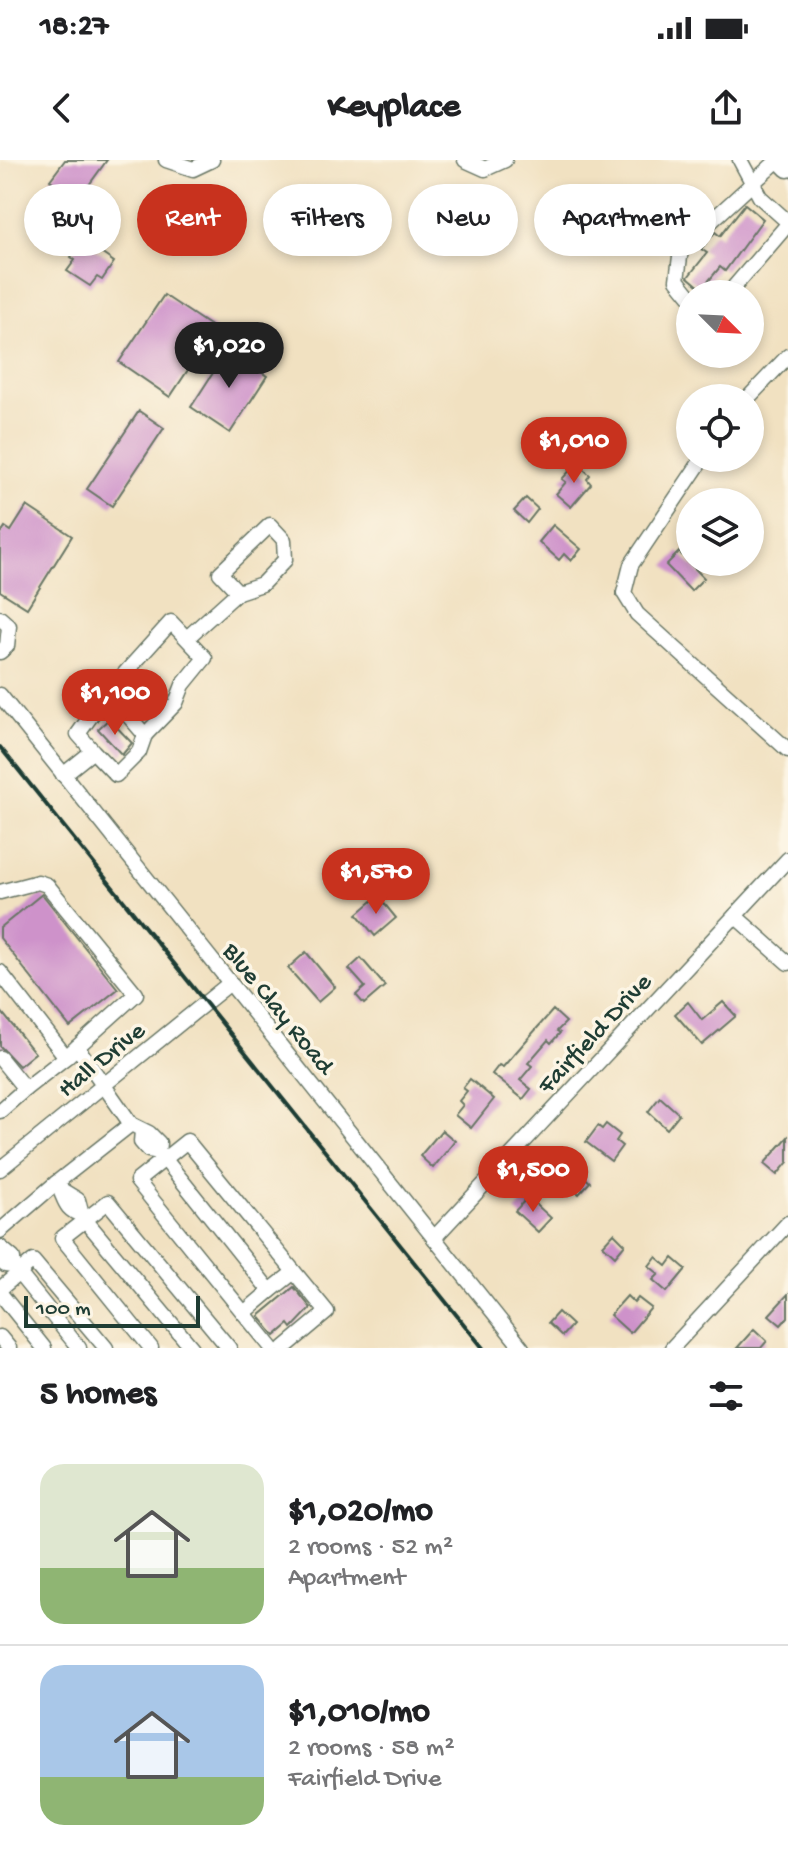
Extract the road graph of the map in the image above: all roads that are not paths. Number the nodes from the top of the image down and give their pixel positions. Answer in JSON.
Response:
{"nodes":[{"id":1,"x":166,"y":160,"type":"edge"},
{"id":2,"x":212,"y":160,"type":"edge"},
{"id":3,"x":465,"y":160,"type":"edge"},
{"id":4,"x":505,"y":160,"type":"edge"},
{"id":5,"x":740,"y":160,"type":"edge"},
{"id":6,"x":779,"y":160,"type":"edge"},
{"id":7,"x":788,"y":168,"type":"edge"},
{"id":8,"x":754,"y":184,"type":"junction"},
{"id":9,"x":788,"y":223,"type":"edge"},
{"id":10,"x":677,"y":280,"type":"edge"},
{"id":11,"x":740,"y":280,"type":"edge"},
{"id":12,"x":788,"y":356,"type":"edge"},
{"id":13,"x":761,"y":384,"type":"edge"},
{"id":14,"x":694,"y":472,"type":"edge"},
{"id":15,"x":238,"y":592,"type":"junction"},
{"id":16,"x":0,"y":618,"type":"edge"},
{"id":17,"x":188,"y":637,"type":"junction"},
{"id":18,"x":0,"y":652,"type":"edge"},
{"id":19,"x":108,"y":692,"type":"junction"},
{"id":20,"x":0,"y":695,"type":"edge"},
{"id":21,"x":145,"y":735,"type":"junction"},
{"id":22,"x":788,"y":750,"type":"edge"},
{"id":23,"x":93,"y":751,"type":"junction"},
{"id":24,"x":63,"y":775,"type":"junction"},
{"id":25,"x":788,"y":859,"type":"edge"},
{"id":26,"x":0,"y":892,"type":"edge"},
{"id":27,"x":735,"y":916,"type":"junction"},
{"id":28,"x":788,"y":963,"type":"edge"},
{"id":29,"x":0,"y":972,"type":"edge"},
{"id":30,"x":230,"y":983,"type":"junction"},
{"id":31,"x":72,"y":1052,"type":"junction"},
{"id":32,"x":0,"y":1058,"type":"edge"},
{"id":33,"x":105,"y":1086,"type":"junction"},
{"id":34,"x":25,"y":1089,"type":"junction"},
{"id":35,"x":0,"y":1111,"type":"edge"},
{"id":36,"x":136,"y":1128,"type":"junction"},
{"id":37,"x":160,"y":1155,"type":"junction"},
{"id":38,"x":0,"y":1169,"type":"edge"},
{"id":39,"x":58,"y":1186,"type":"junction"},
{"id":40,"x":84,"y":1218,"type":"junction"},
{"id":41,"x":788,"y":1223,"type":"edge"},
{"id":42,"x":0,"y":1231,"type":"edge"},
{"id":43,"x":434,"y":1238,"type":"junction"},
{"id":44,"x":0,"y":1247,"type":"edge"},
{"id":45,"x":10,"y":1266,"type":"edge"},
{"id":46,"x":294,"y":1272,"type":"junction"},
{"id":47,"x":0,"y":1291,"type":"edge"},
{"id":48,"x":270,"y":1291,"type":"junction"},
{"id":49,"x":244,"y":1313,"type":"junction"},
{"id":50,"x":216,"y":1332,"type":"junction"},
{"id":51,"x":0,"y":1337,"type":"edge"},
{"id":52,"x":9,"y":1348,"type":"edge"},
{"id":53,"x":44,"y":1348,"type":"edge"},
{"id":54,"x":79,"y":1348,"type":"edge"},
{"id":55,"x":106,"y":1348,"type":"edge"},
{"id":56,"x":151,"y":1348,"type":"edge"},
{"id":57,"x":194,"y":1348,"type":"edge"},
{"id":58,"x":229,"y":1348,"type":"edge"},
{"id":59,"x":272,"y":1348,"type":"edge"},
{"id":60,"x":284,"y":1348,"type":"edge"},
{"id":61,"x":522,"y":1348,"type":"edge"},
{"id":62,"x":672,"y":1348,"type":"edge"}],
"edges":[{"from":1,"to":2,"type":"street"},
{"from":3,"to":4,"type":"street"},
{"from":5,"to":8,"type":"street"},
{"from":6,"to":7,"type":"main road"},
{"from":6,"to":8,"type":"street"},
{"from":8,"to":9,"type":"street"},
{"from":8,"to":10,"type":"street"},
{"from":9,"to":11,"type":"street"},
{"from":12,"to":13,"type":"street"},
{"from":14,"to":22,"type":"street"},
{"from":15,"to":15,"type":"street"},
{"from":15,"to":17,"type":"street"},
{"from":16,"to":18,"type":"street"},
{"from":17,"to":19,"type":"street"},
{"from":17,"to":21,"type":"street"},
{"from":19,"to":21,"type":"street"},
{"from":19,"to":23,"type":"street"},
{"from":20,"to":24,"type":"street","name":"Blue Clay Road"},
{"from":21,"to":23,"type":"street"},
{"from":23,"to":24,"type":"street"},
{"from":24,"to":30,"type":"street","name":"Blue Clay Road"},
{"from":25,"to":27,"type":"street","name":"Fairfield Drive"},
{"from":26,"to":31,"type":"street"},
{"from":27,"to":28,"type":"street"},
{"from":27,"to":43,"type":"street","name":"Fairfield Drive"},
{"from":29,"to":31,"type":"street"},
{"from":30,"to":33,"type":"street","name":"Hall Drive"},
{"from":30,"to":43,"type":"street","name":"Blue Clay Road"},
{"from":31,"to":33,"type":"street"},
{"from":31,"to":34,"type":"street"},
{"from":32,"to":34,"type":"street"},
{"from":33,"to":36,"type":"street"},
{"from":33,"to":38,"type":"street","name":"Hall Drive"},
{"from":34,"to":35,"type":"street"},
{"from":36,"to":37,"type":"street"},
{"from":36,"to":39,"type":"street"},
{"from":37,"to":46,"type":"street"},
{"from":37,"to":48,"type":"street"},
{"from":37,"to":49,"type":"street"},
{"from":39,"to":40,"type":"street"},
{"from":39,"to":42,"type":"street"},
{"from":40,"to":50,"type":"street"},
{"from":40,"to":56,"type":"street"},
{"from":40,"to":57,"type":"street"},
{"from":41,"to":62,"type":"street"},
{"from":43,"to":61,"type":"street","name":"Blue Clay Road"},
{"from":44,"to":45,"type":"street"},
{"from":45,"to":47,"type":"street"},
{"from":45,"to":54,"type":"street"},
{"from":45,"to":55,"type":"street"},
{"from":46,"to":48,"type":"street"},
{"from":46,"to":60,"type":"street"},
{"from":47,"to":53,"type":"street"},
{"from":48,"to":49,"type":"street"},
{"from":49,"to":59,"type":"street"},
{"from":50,"to":57,"type":"street"},
{"from":50,"to":58,"type":"street"},
{"from":51,"to":52,"type":"street"}]}
